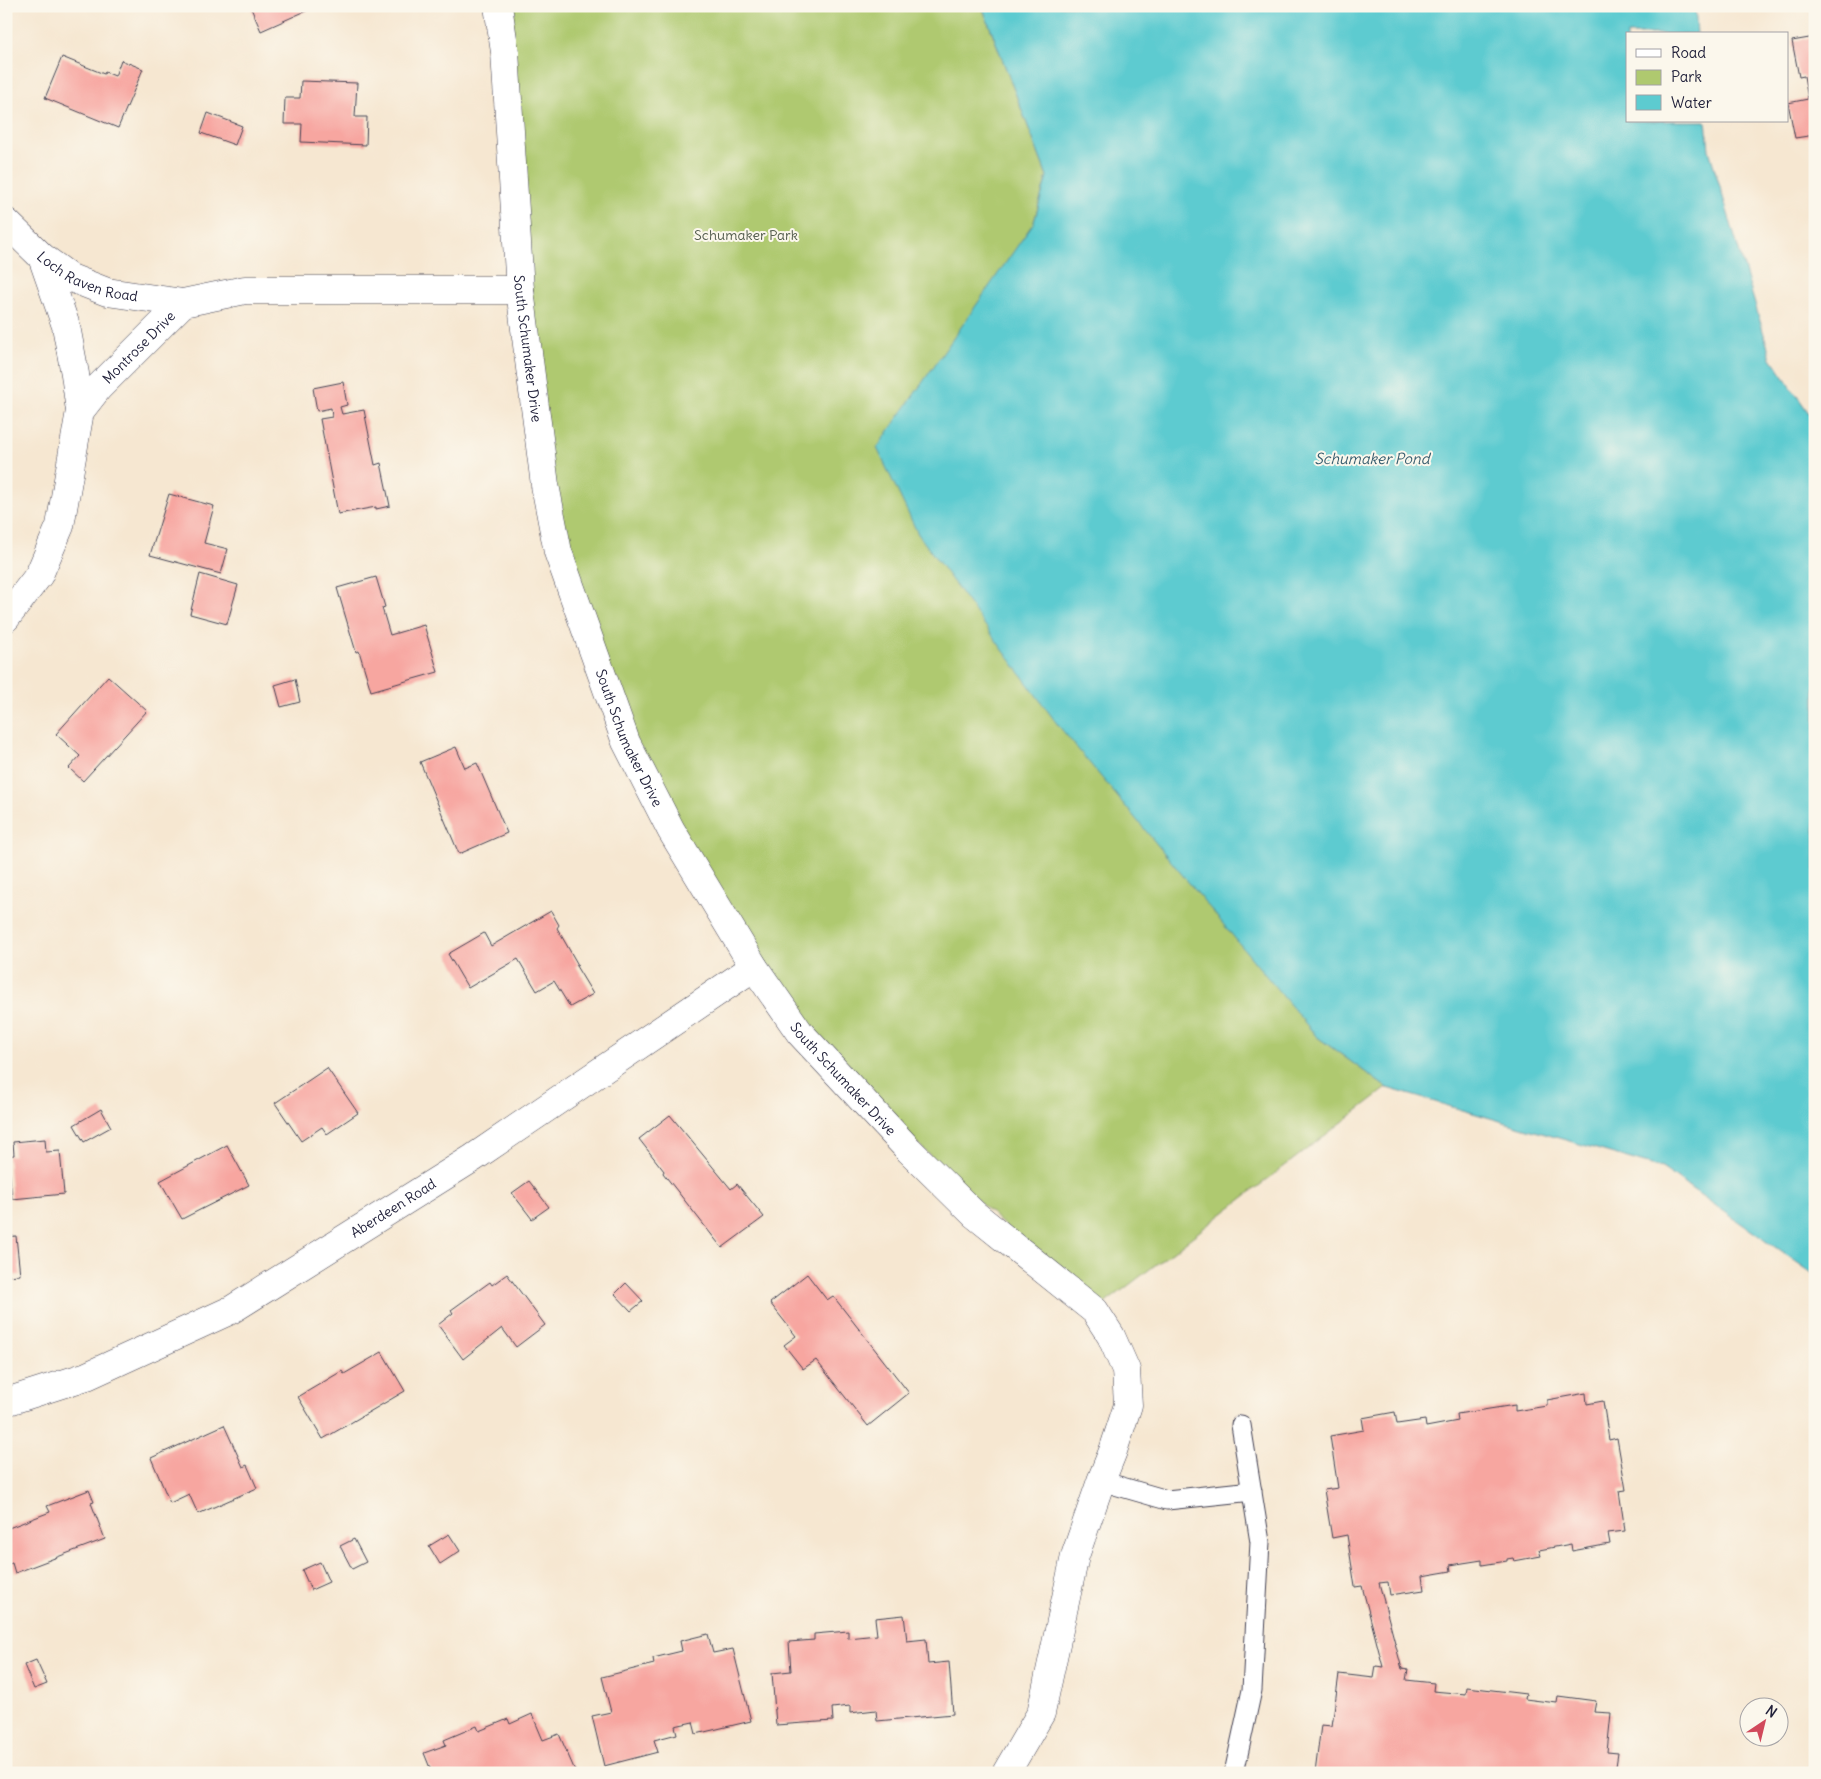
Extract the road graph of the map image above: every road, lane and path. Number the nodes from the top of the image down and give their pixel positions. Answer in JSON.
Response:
{"nodes":[{"id":1,"x":498,"y":6,"type":"edge"},
{"id":2,"x":6,"y":222,"type":"edge"},
{"id":3,"x":42,"y":257,"type":"junction"},
{"id":4,"x":520,"y":290,"type":"junction"},
{"id":5,"x":183,"y":303,"type":"junction"},
{"id":6,"x":80,"y":410,"type":"junction"},
{"id":7,"x":6,"y":618,"type":"edge"},
{"id":8,"x":754,"y":967,"type":"junction"},
{"id":9,"x":6,"y":1402,"type":"edge"},
{"id":10,"x":1241,"y":1425,"type":"dead end"},
{"id":11,"x":1101,"y":1481,"type":"junction"},
{"id":12,"x":1252,"y":1491,"type":"junction"},
{"id":13,"x":1007,"y":1772,"type":"edge"},
{"id":14,"x":1234,"y":1773,"type":"edge"}],
"edges":[{"from":1,"to":4,"type":"street","name":"South Schumaker Drive"},
{"from":2,"to":3,"type":"street","name":"Loch Raven Road"},
{"from":3,"to":5,"type":"street","name":"Loch Raven Road"},
{"from":3,"to":6,"type":"street"},
{"from":4,"to":5,"type":"street","name":"Montrose Drive"},
{"from":4,"to":8,"type":"street","name":"South Schumaker Drive"},
{"from":5,"to":6,"type":"street","name":"Montrose Drive"},
{"from":6,"to":7,"type":"street","name":"Montrose Drive"},
{"from":8,"to":9,"type":"street","name":"Aberdeen Road"},
{"from":8,"to":11,"type":"street","name":"South Schumaker Drive"},
{"from":10,"to":12,"type":"lane"},
{"from":11,"to":12,"type":"lane"},
{"from":11,"to":13,"type":"street","name":"South Schumaker Drive"},
{"from":12,"to":14,"type":"lane"}]}
